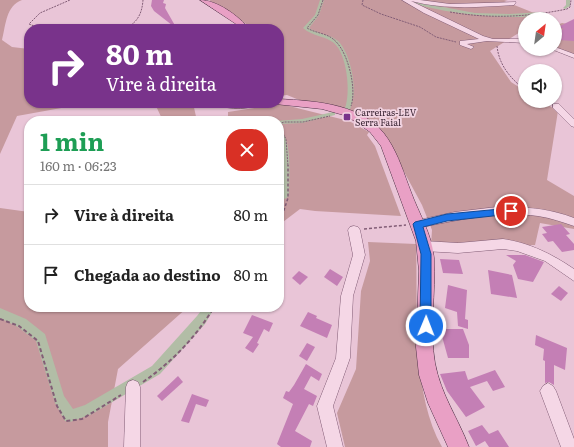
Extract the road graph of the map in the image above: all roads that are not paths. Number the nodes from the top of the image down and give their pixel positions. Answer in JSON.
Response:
{"nodes":[{"id":1,"x":204,"y":0,"type":"edge"},
{"id":2,"x":405,"y":0,"type":"edge"},
{"id":3,"x":413,"y":0,"type":"edge"},
{"id":4,"x":514,"y":3,"type":"dead end"},
{"id":5,"x":241,"y":24,"type":"edge"},
{"id":6,"x":489,"y":40,"type":"junction"},
{"id":7,"x":518,"y":41,"type":"edge"},
{"id":8,"x":471,"y":47,"type":"dead end"},
{"id":9,"x":562,"y":52,"type":"edge"},
{"id":10,"x":574,"y":56,"type":"edge"},
{"id":11,"x":284,"y":102,"type":"edge"},
{"id":12,"x":558,"y":108,"type":"edge"},
{"id":13,"x":574,"y":124,"type":"edge"},
{"id":14,"x":574,"y":222,"type":"edge"},
{"id":15,"x":418,"y":224,"type":"junction"},
{"id":16,"x":354,"y":230,"type":"road end"},
{"id":17,"x":424,"y":246,"type":"junction"},
{"id":18,"x":574,"y":276,"type":"edge"},
{"id":19,"x":133,"y":387,"type":"road end"},
{"id":20,"x":548,"y":391,"type":"dead end"},
{"id":21,"x":132,"y":447,"type":"edge"},
{"id":22,"x":334,"y":447,"type":"edge"},
{"id":23,"x":459,"y":447,"type":"edge"},
{"id":24,"x":569,"y":447,"type":"edge"}],
"edges":[{"from":1,"to":5,"type":"main road"},
{"from":2,"to":6,"type":"street"},
{"from":3,"to":4,"type":"street"},
{"from":6,"to":7,"type":"street"},
{"from":6,"to":8,"type":"street"},
{"from":9,"to":10,"type":"street"},
{"from":11,"to":15,"type":"main road"},
{"from":12,"to":13,"type":"street"},
{"from":14,"to":15,"type":"street"},
{"from":15,"to":17,"type":"main road"},
{"from":16,"to":22,"type":"street"},
{"from":17,"to":18,"type":"street"},
{"from":17,"to":23,"type":"main road"},
{"from":19,"to":21,"type":"street"},
{"from":20,"to":24,"type":"street"}]}
